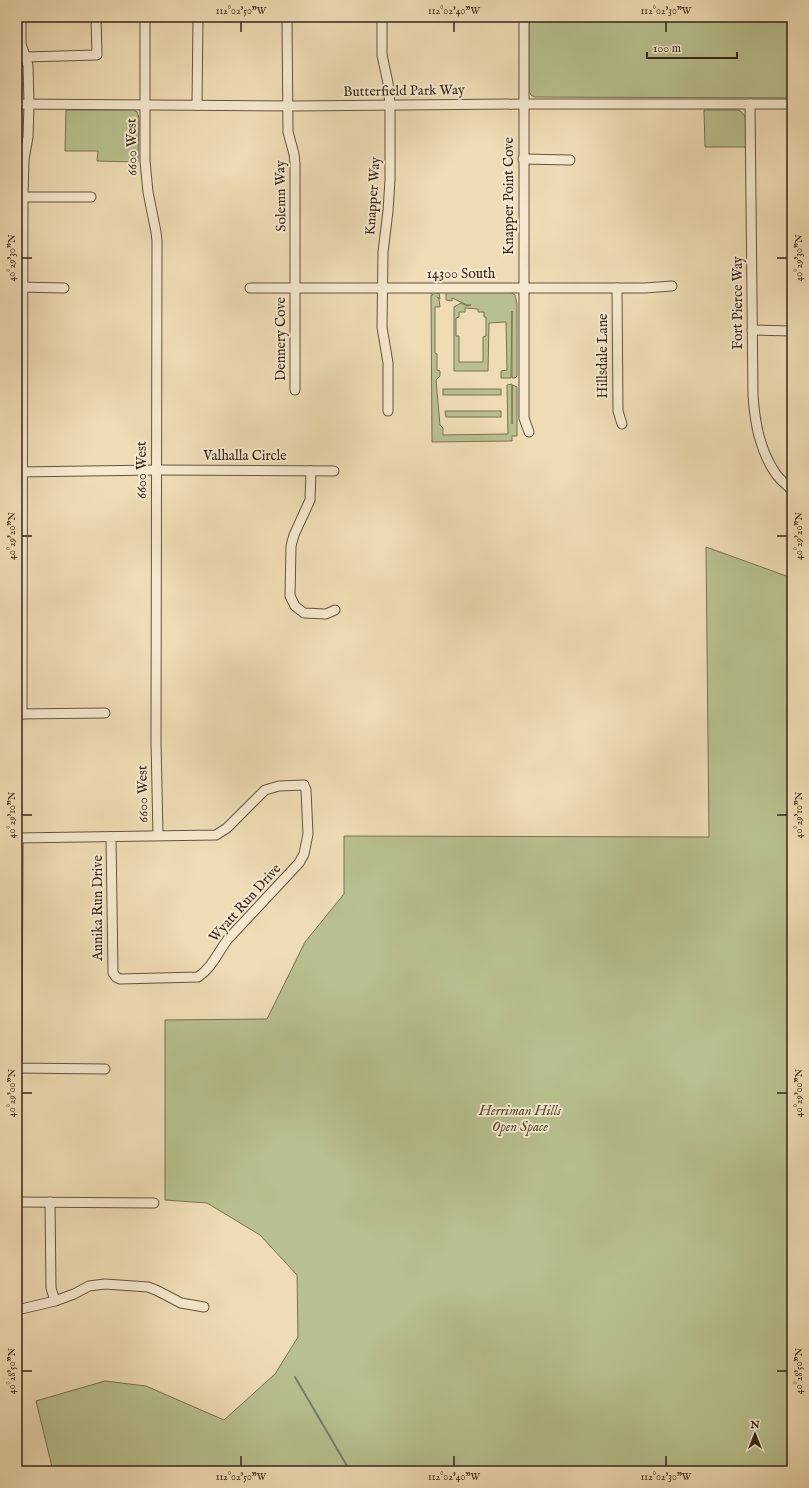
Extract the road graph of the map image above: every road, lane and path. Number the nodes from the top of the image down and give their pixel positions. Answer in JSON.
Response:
{"nodes":[{"id":1,"x":21,"y":17,"type":"edge"},
{"id":2,"x":96,"y":17,"type":"edge"},
{"id":3,"x":145,"y":17,"type":"edge"},
{"id":4,"x":198,"y":17,"type":"edge"},
{"id":5,"x":287,"y":17,"type":"edge"},
{"id":6,"x":382,"y":17,"type":"edge"},
{"id":7,"x":524,"y":17,"type":"edge"},
{"id":8,"x":24,"y":57,"type":"junction"},
{"id":9,"x":17,"y":104,"type":"edge"},
{"id":10,"x":29,"y":104,"type":"junction"},
{"id":11,"x":523,"y":104,"type":"junction"},
{"id":12,"x":750,"y":104,"type":"junction"},
{"id":13,"x":792,"y":104,"type":"edge"},
{"id":14,"x":197,"y":105,"type":"junction"},
{"id":15,"x":390,"y":105,"type":"junction"},
{"id":16,"x":145,"y":106,"type":"junction"},
{"id":17,"x":288,"y":106,"type":"junction"},
{"id":18,"x":524,"y":159,"type":"junction"},
{"id":19,"x":570,"y":160,"type":"dead end"},
{"id":20,"x":23,"y":197,"type":"junction"},
{"id":21,"x":91,"y":197,"type":"dead end"},
{"id":22,"x":672,"y":286,"type":"dead end"},
{"id":23,"x":20,"y":288,"type":"edge"},
{"id":24,"x":64,"y":288,"type":"dead end"},
{"id":25,"x":250,"y":288,"type":"dead end"},
{"id":26,"x":295,"y":288,"type":"junction"},
{"id":27,"x":382,"y":288,"type":"junction"},
{"id":28,"x":523,"y":288,"type":"junction"},
{"id":29,"x":618,"y":288,"type":"junction"},
{"id":30,"x":752,"y":330,"type":"junction"},
{"id":31,"x":792,"y":331,"type":"edge"},
{"id":32,"x":295,"y":390,"type":"dead end"},
{"id":33,"x":388,"y":411,"type":"dead end"},
{"id":34,"x":622,"y":424,"type":"dead end"},
{"id":35,"x":529,"y":432,"type":"dead end"},
{"id":36,"x":156,"y":470,"type":"junction"},
{"id":37,"x":311,"y":471,"type":"junction"},
{"id":38,"x":334,"y":471,"type":"dead end"},
{"id":39,"x":20,"y":472,"type":"edge"},
{"id":40,"x":792,"y":490,"type":"edge"},
{"id":41,"x":335,"y":610,"type":"dead end"},
{"id":42,"x":105,"y":713,"type":"dead end"},
{"id":43,"x":20,"y":714,"type":"edge"},
{"id":44,"x":158,"y":835,"type":"junction"},
{"id":45,"x":111,"y":837,"type":"junction"},
{"id":46,"x":17,"y":838,"type":"edge"},
{"id":47,"x":116,"y":977,"type":"joint"},
{"id":48,"x":17,"y":1068,"type":"edge"},
{"id":49,"x":105,"y":1069,"type":"dead end"},
{"id":50,"x":17,"y":1202,"type":"edge"},
{"id":51,"x":50,"y":1202,"type":"junction"},
{"id":52,"x":154,"y":1203,"type":"dead end"},
{"id":53,"x":55,"y":1301,"type":"junction"},
{"id":54,"x":204,"y":1307,"type":"dead end"},
{"id":55,"x":17,"y":1310,"type":"edge"}],
"edges":[{"from":1,"to":8,"type":"street"},
{"from":2,"to":8,"type":"street"},
{"from":3,"to":16,"type":"street","name":"6600 West"},
{"from":4,"to":14,"type":"street"},
{"from":5,"to":17,"type":"street","name":"Solemn Way"},
{"from":6,"to":15,"type":"street","name":"Knapper Way"},
{"from":7,"to":11,"type":"street","name":"Knapper Point Cove"},
{"from":8,"to":10,"type":"street"},
{"from":9,"to":10,"type":"street","name":"Butterfield Park Way"},
{"from":10,"to":16,"type":"street","name":"Butterfield Park Way"},
{"from":10,"to":20,"type":"street"},
{"from":11,"to":12,"type":"street","name":"Butterfield Park Way"},
{"from":11,"to":15,"type":"street","name":"Butterfield Park Way"},
{"from":11,"to":18,"type":"street","name":"Knapper Point Cove"},
{"from":12,"to":13,"type":"street","name":"Butterfield Park Way"},
{"from":12,"to":30,"type":"street","name":"Fort Pierce Way"},
{"from":14,"to":16,"type":"street","name":"Butterfield Park Way"},
{"from":14,"to":17,"type":"street","name":"Butterfield Park Way"},
{"from":15,"to":17,"type":"street","name":"Butterfield Park Way"},
{"from":15,"to":27,"type":"street","name":"Knapper Way"},
{"from":16,"to":36,"type":"street","name":"6600 West"},
{"from":17,"to":26,"type":"street","name":"Solemn Way"},
{"from":18,"to":19,"type":"street"},
{"from":18,"to":28,"type":"street","name":"Knapper Point Cove"},
{"from":20,"to":21,"type":"street"},
{"from":20,"to":23,"type":"street"},
{"from":22,"to":29,"type":"street","name":"14300 South"},
{"from":23,"to":24,"type":"street"},
{"from":23,"to":39,"type":"street"},
{"from":25,"to":26,"type":"street","name":"14300 South"},
{"from":26,"to":27,"type":"street","name":"14300 South"},
{"from":26,"to":32,"type":"street","name":"Dennery Cove"},
{"from":27,"to":28,"type":"street","name":"14300 South"},
{"from":27,"to":33,"type":"street","name":"Knapper Way"},
{"from":28,"to":29,"type":"street","name":"14300 South"},
{"from":28,"to":35,"type":"street","name":"Knapper Point Cove"},
{"from":29,"to":34,"type":"street","name":"Hillsdale Lane"},
{"from":30,"to":31,"type":"street"},
{"from":30,"to":40,"type":"street","name":"Fort Pierce Way"},
{"from":36,"to":37,"type":"street","name":"Valhalla Circle"},
{"from":36,"to":39,"type":"street","name":"Valhalla Circle"},
{"from":36,"to":44,"type":"street","name":"6600 West"},
{"from":37,"to":38,"type":"street","name":"Valhalla Circle"},
{"from":37,"to":41,"type":"street"},
{"from":39,"to":43,"type":"street"},
{"from":42,"to":43,"type":"street"},
{"from":44,"to":45,"type":"street"},
{"from":44,"to":47,"type":"street","name":"Wyatt Run Drive"},
{"from":45,"to":46,"type":"street"},
{"from":45,"to":47,"type":"street","name":"Annika Run Drive"},
{"from":46,"to":48,"type":"street"},
{"from":48,"to":49,"type":"street"},
{"from":50,"to":51,"type":"street"},
{"from":51,"to":52,"type":"street"},
{"from":51,"to":53,"type":"street"},
{"from":53,"to":54,"type":"street"},
{"from":53,"to":55,"type":"street"}]}
